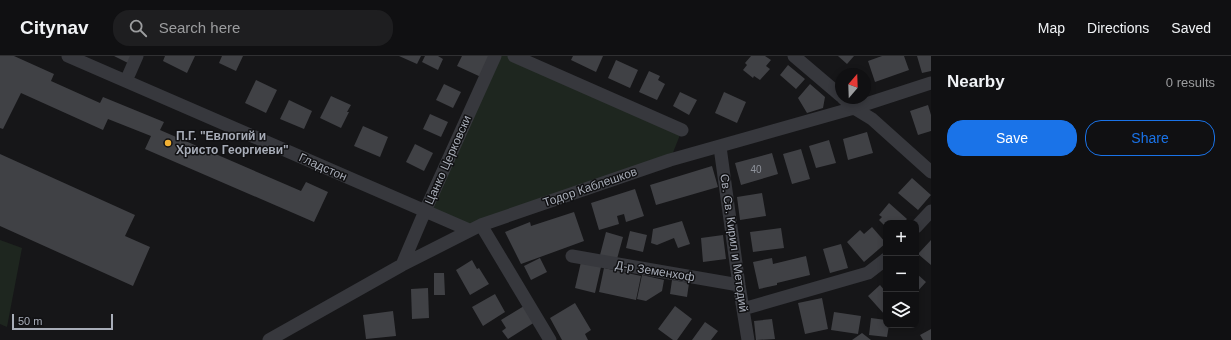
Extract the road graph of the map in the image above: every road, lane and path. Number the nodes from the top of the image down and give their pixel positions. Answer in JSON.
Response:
{"nodes":[{"id":1,"x":68,"y":56,"type":"edge"},
{"id":2,"x":137,"y":56,"type":"edge"},
{"id":3,"x":495,"y":56,"type":"edge"},
{"id":4,"x":514,"y":56,"type":"edge"},
{"id":5,"x":794,"y":56,"type":"edge"},
{"id":6,"x":126,"y":81,"type":"junction"},
{"id":7,"x":931,"y":83,"type":"edge"},
{"id":8,"x":835,"y":91,"type":"edge"},
{"id":9,"x":850,"y":104,"type":"edge"},
{"id":10,"x":854,"y":108,"type":"junction"},
{"id":11,"x":682,"y":130,"type":"dead end"},
{"id":12,"x":720,"y":146,"type":"junction"},
{"id":13,"x":931,"y":172,"type":"edge"},
{"id":14,"x":425,"y":211,"type":"junction"},
{"id":15,"x":931,"y":211,"type":"edge"},
{"id":16,"x":919,"y":224,"type":"edge"},
{"id":17,"x":481,"y":225,"type":"junction"},
{"id":18,"x":469,"y":230,"type":"junction"},
{"id":19,"x":572,"y":256,"type":"dead end"},
{"id":20,"x":883,"y":261,"type":"edge"},
{"id":21,"x":402,"y":266,"type":"junction"},
{"id":22,"x":739,"y":285,"type":"junction"},
{"id":23,"x":743,"y":309,"type":"junction"},
{"id":24,"x":269,"y":340,"type":"edge"},
{"id":25,"x":550,"y":340,"type":"edge"},
{"id":26,"x":748,"y":340,"type":"edge"}],
"edges":[{"from":1,"to":6,"type":"street","name":"Гладстон"},
{"from":2,"to":6,"type":"street"},
{"from":3,"to":14,"type":"street","name":"Цанко Церковски"},
{"from":4,"to":11,"type":"street"},
{"from":5,"to":8,"type":"street"},
{"from":6,"to":14,"type":"street","name":"Гладстон"},
{"from":7,"to":10,"type":"street","name":"Тодор Каблешков"},
{"from":9,"to":10,"type":"street"},
{"from":10,"to":12,"type":"street","name":"Тодор Каблешков"},
{"from":10,"to":13,"type":"street"},
{"from":12,"to":17,"type":"street","name":"Тодор Каблешков"},
{"from":12,"to":22,"type":"street","name":"Св. Св. Кирил и Методий"},
{"from":14,"to":18,"type":"street","name":"Гладстон"},
{"from":14,"to":21,"type":"street","name":"Цанко Церковски"},
{"from":15,"to":16,"type":"street"},
{"from":17,"to":18,"type":"street","name":"Тодор Каблешков"},
{"from":17,"to":25,"type":"street"},
{"from":18,"to":21,"type":"street","name":"Тодор Каблешков"},
{"from":19,"to":22,"type":"street","name":"Д-р Земенхоф"},
{"from":20,"to":23,"type":"street"},
{"from":21,"to":24,"type":"street","name":"Тодор Каблешков"},
{"from":22,"to":23,"type":"street","name":"Св. Св. Кирил и Методий"},
{"from":23,"to":26,"type":"street","name":"Св. Св. Кирил и Методий"}]}
